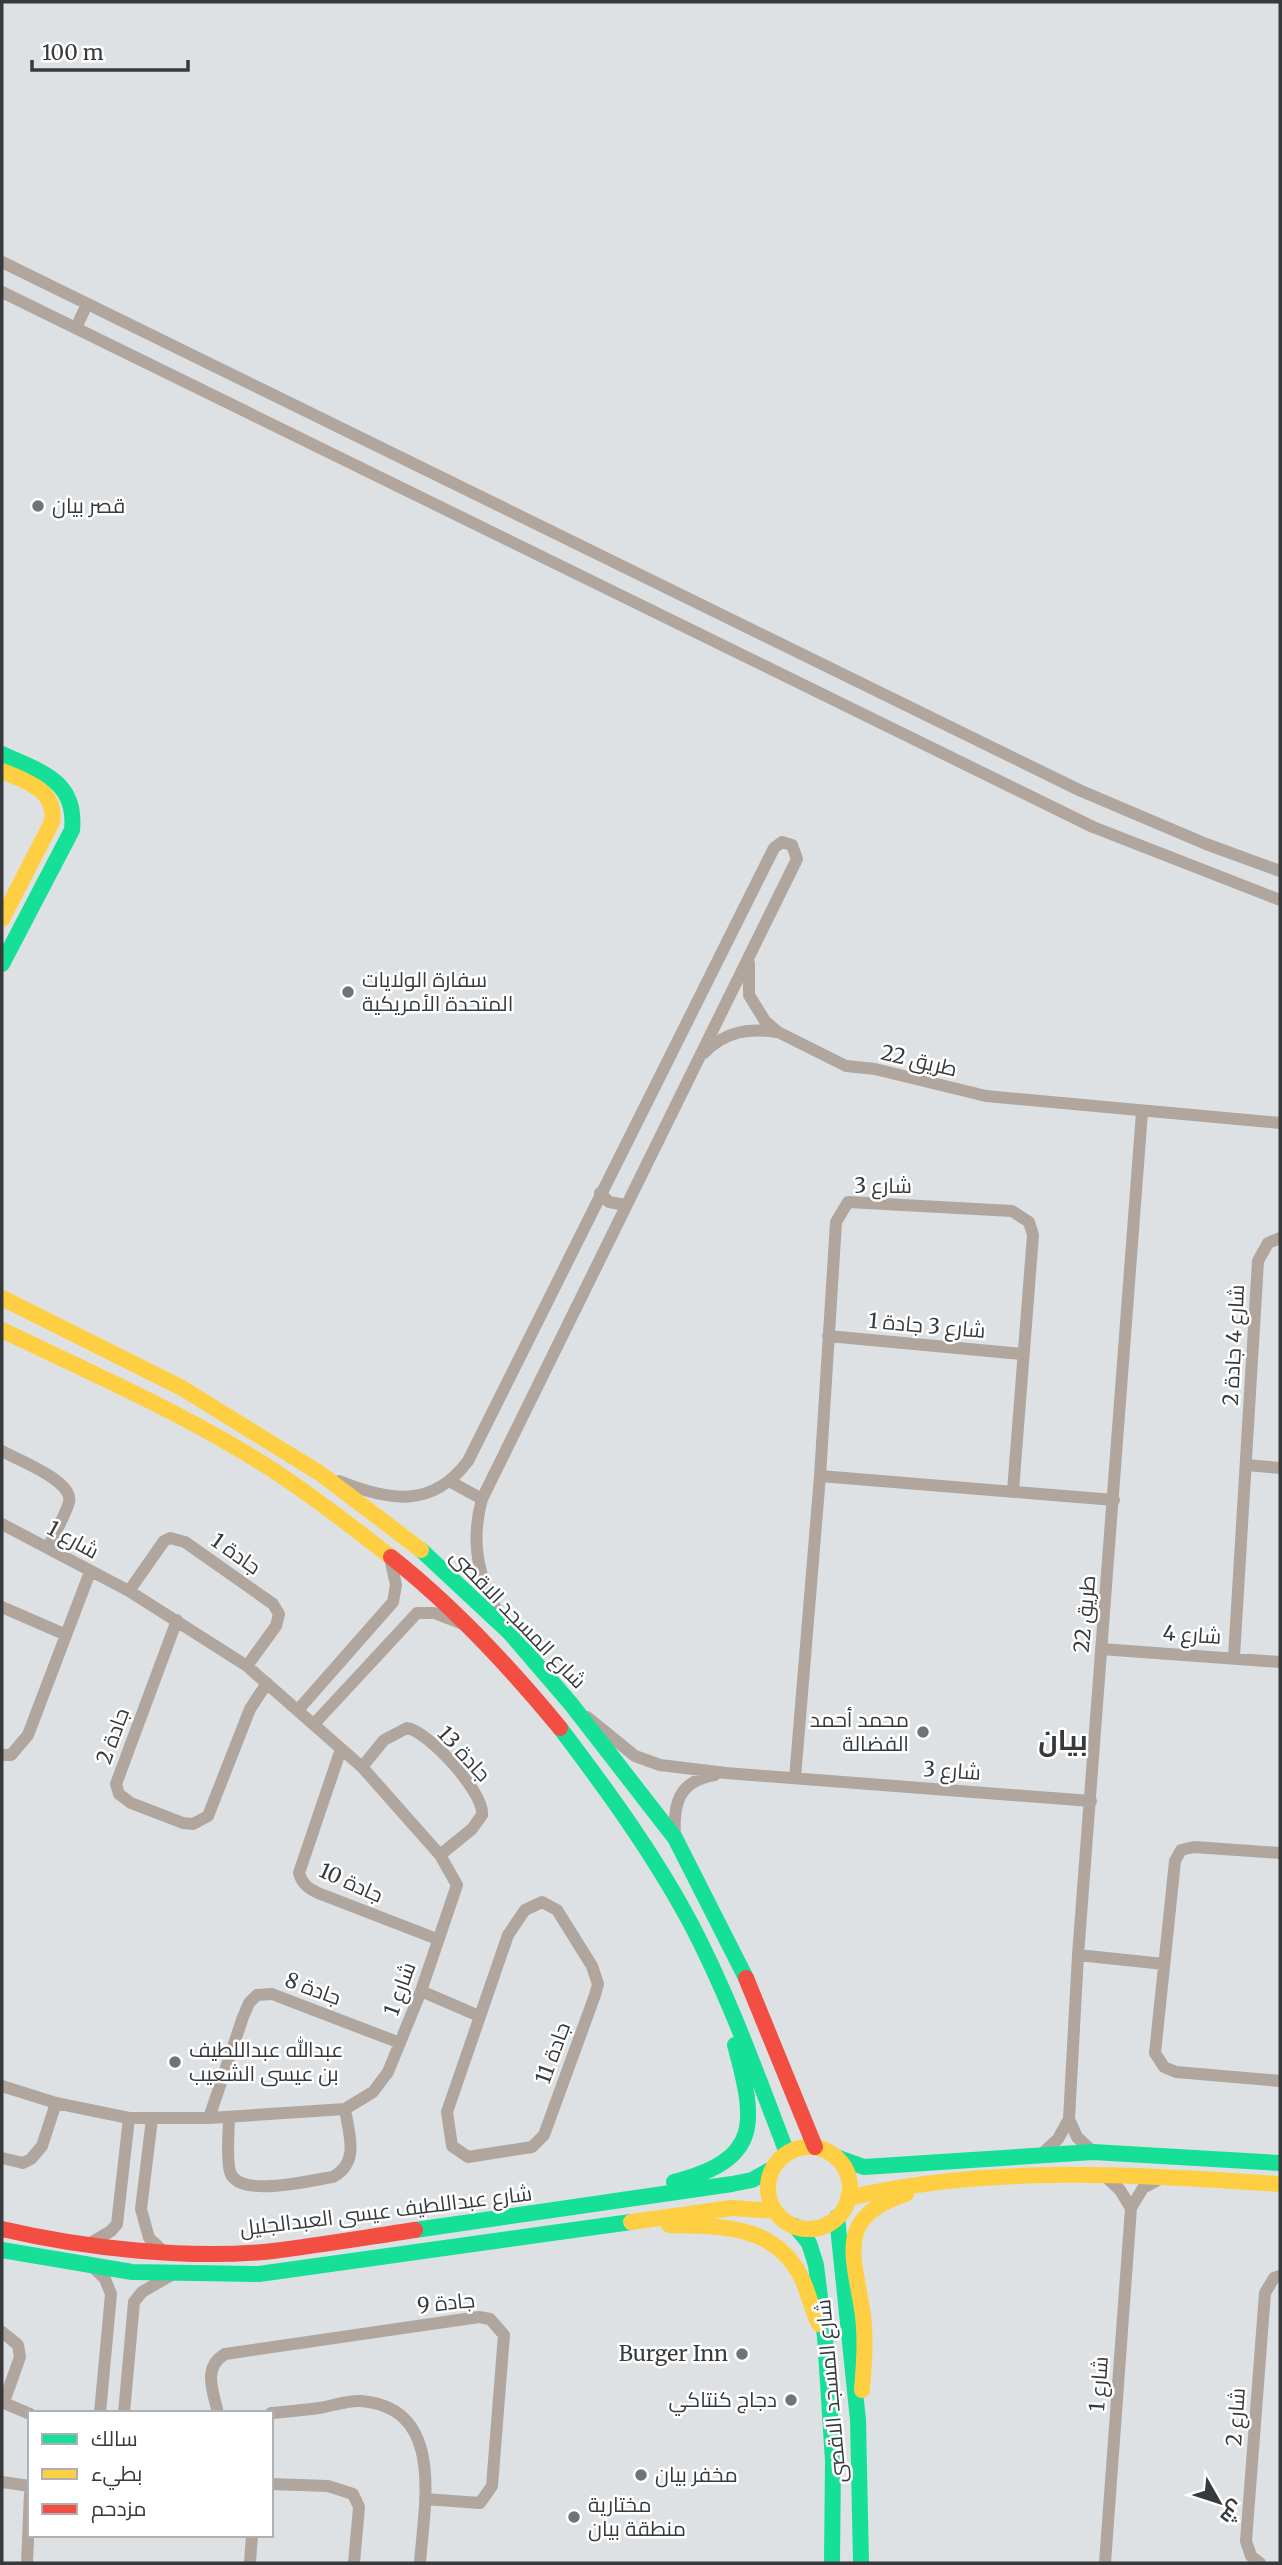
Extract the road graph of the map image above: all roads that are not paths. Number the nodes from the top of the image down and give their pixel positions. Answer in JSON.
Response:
{"nodes":[{"id":1,"x":2,"y":262,"type":"edge"},
{"id":2,"x":2,"y":292,"type":"edge"},
{"id":3,"x":87,"y":304,"type":"junction"},
{"id":4,"x":76,"y":328,"type":"junction"},
{"id":5,"x":3,"y":762,"type":"edge"},
{"id":6,"x":1280,"y":871,"type":"edge"},
{"id":7,"x":1280,"y":900,"type":"edge"},
{"id":8,"x":2,"y":919,"type":"edge"},
{"id":9,"x":751,"y":951,"type":"junction"},
{"id":10,"x":2,"y":964,"type":"edge"},
{"id":11,"x":778,"y":1032,"type":"junction"},
{"id":12,"x":697,"y":1062,"type":"junction"},
{"id":13,"x":1142,"y":1112,"type":"junction"},
{"id":14,"x":1280,"y":1123,"type":"edge"},
{"id":15,"x":600,"y":1194,"type":"junction"},
{"id":16,"x":626,"y":1205,"type":"junction"},
{"id":17,"x":1280,"y":1238,"type":"edge"},
{"id":18,"x":2,"y":1298,"type":"edge"},
{"id":19,"x":2,"y":1330,"type":"edge"},
{"id":20,"x":828,"y":1336,"type":"junction"},
{"id":21,"x":1022,"y":1354,"type":"junction"},
{"id":22,"x":137,"y":1396,"type":"junction"},
{"id":23,"x":207,"y":1403,"type":"junction"},
{"id":24,"x":2,"y":1451,"type":"edge"},
{"id":25,"x":1246,"y":1465,"type":"junction"},
{"id":26,"x":1280,"y":1468,"type":"edge"},
{"id":27,"x":321,"y":1474,"type":"junction"},
{"id":28,"x":820,"y":1476,"type":"junction"},
{"id":29,"x":449,"y":1481,"type":"junction"},
{"id":30,"x":1013,"y":1491,"type":"junction"},
{"id":31,"x":482,"y":1499,"type":"junction"},
{"id":32,"x":1114,"y":1500,"type":"junction"},
{"id":33,"x":2,"y":1524,"type":"edge"},
{"id":34,"x":48,"y":1548,"type":"junction"},
{"id":35,"x":390,"y":1558,"type":"junction"},
{"id":36,"x":90,"y":1572,"type":"junction"},
{"id":37,"x":129,"y":1591,"type":"junction"},
{"id":38,"x":2,"y":1607,"type":"edge"},
{"id":39,"x":177,"y":1619,"type":"junction"},
{"id":40,"x":467,"y":1625,"type":"junction"},
{"id":41,"x":510,"y":1633,"type":"junction"},
{"id":42,"x":64,"y":1634,"type":"junction"},
{"id":43,"x":1101,"y":1649,"type":"junction"},
{"id":44,"x":1234,"y":1657,"type":"junction"},
{"id":45,"x":1280,"y":1662,"type":"edge"},
{"id":46,"x":247,"y":1666,"type":"junction"},
{"id":47,"x":267,"y":1683,"type":"junction"},
{"id":48,"x":571,"y":1704,"type":"junction"},
{"id":49,"x":298,"y":1710,"type":"junction"},
{"id":50,"x":314,"y":1724,"type":"junction"},
{"id":51,"x":341,"y":1749,"type":"junction"},
{"id":52,"x":2,"y":1755,"type":"edge"},
{"id":53,"x":362,"y":1767,"type":"junction"},
{"id":54,"x":726,"y":1773,"type":"junction"},
{"id":55,"x":795,"y":1778,"type":"junction"},
{"id":56,"x":1091,"y":1801,"type":"junction"},
{"id":57,"x":675,"y":1838,"type":"junction"},
{"id":58,"x":1280,"y":1853,"type":"edge"},
{"id":59,"x":440,"y":1855,"type":"junction"},
{"id":60,"x":714,"y":1914,"type":"junction"},
{"id":61,"x":689,"y":1921,"type":"junction"},
{"id":62,"x":437,"y":1939,"type":"junction"},
{"id":63,"x":1078,"y":1955,"type":"junction"},
{"id":64,"x":1164,"y":1964,"type":"junction"},
{"id":65,"x":713,"y":1972,"type":"junction"},
{"id":66,"x":421,"y":1991,"type":"junction"},
{"id":67,"x":479,"y":2015,"type":"junction"},
{"id":68,"x":400,"y":2043,"type":"junction"},
{"id":69,"x":1280,"y":2081,"type":"edge"},
{"id":70,"x":2,"y":2086,"type":"edge"},
{"id":71,"x":56,"y":2103,"type":"junction"},
{"id":72,"x":345,"y":2109,"type":"junction"},
{"id":73,"x":229,"y":2117,"type":"junction"},
{"id":74,"x":129,"y":2118,"type":"junction"},
{"id":75,"x":209,"y":2118,"type":"junction"},
{"id":76,"x":152,"y":2119,"type":"junction"},
{"id":77,"x":1069,"y":2119,"type":"junction"},
{"id":78,"x":815,"y":2147,"type":"junction"},
{"id":79,"x":1093,"y":2152,"type":"junction"},
{"id":80,"x":787,"y":2153,"type":"junction"},
{"id":81,"x":1042,"y":2153,"type":"junction"},
{"id":82,"x":836,"y":2157,"type":"junction"},
{"id":83,"x":2,"y":2158,"type":"edge"},
{"id":84,"x":1280,"y":2163,"type":"edge"},
{"id":85,"x":772,"y":2168,"type":"junction"},
{"id":86,"x":1104,"y":2175,"type":"junction"},
{"id":87,"x":1280,"y":2176,"type":"edge"},
{"id":88,"x":1167,"y":2177,"type":"junction"},
{"id":89,"x":1225,"y":2180,"type":"junction"},
{"id":90,"x":1280,"y":2184,"type":"edge"},
{"id":91,"x":939,"y":2185,"type":"junction"},
{"id":92,"x":848,"y":2198,"type":"junction"},
{"id":93,"x":586,"y":2205,"type":"junction"},
{"id":94,"x":1131,"y":2208,"type":"junction"},
{"id":95,"x":775,"y":2211,"type":"junction"},
{"id":96,"x":524,"y":2214,"type":"junction"},
{"id":97,"x":837,"y":2217,"type":"junction"},
{"id":98,"x":636,"y":2221,"type":"junction"},
{"id":99,"x":795,"y":2226,"type":"junction"},
{"id":100,"x":2,"y":2229,"type":"edge"},
{"id":101,"x":411,"y":2232,"type":"junction"},
{"id":102,"x":89,"y":2244,"type":"junction"},
{"id":103,"x":2,"y":2250,"type":"edge"},
{"id":104,"x":427,"y":2251,"type":"junction"},
{"id":105,"x":164,"y":2252,"type":"junction"},
{"id":106,"x":92,"y":2266,"type":"junction"},
{"id":107,"x":286,"y":2271,"type":"junction"},
{"id":108,"x":173,"y":2274,"type":"junction"},
{"id":109,"x":1280,"y":2276,"type":"edge"},
{"id":110,"x":2,"y":2332,"type":"edge"},
{"id":111,"x":825,"y":2337,"type":"junction"},
{"id":112,"x":3,"y":2402,"type":"edge"},
{"id":113,"x":100,"y":2411,"type":"edge"},
{"id":114,"x":124,"y":2411,"type":"edge"},
{"id":115,"x":218,"y":2411,"type":"edge"},
{"id":116,"x":28,"y":2413,"type":"edge"},
{"id":117,"x":273,"y":2413,"type":"edge"},
{"id":118,"x":858,"y":2420,"type":"junction"},
{"id":119,"x":2,"y":2483,"type":"edge"},
{"id":120,"x":273,"y":2484,"type":"edge"},
{"id":121,"x":28,"y":2486,"type":"edge"},
{"id":122,"x":425,"y":2499,"type":"junction"},
{"id":123,"x":28,"y":2528,"type":"edge"},
{"id":124,"x":252,"y":2537,"type":"edge"},
{"id":125,"x":26,"y":2563,"type":"edge"},
{"id":126,"x":250,"y":2563,"type":"edge"},
{"id":127,"x":354,"y":2563,"type":"edge"},
{"id":128,"x":420,"y":2563,"type":"edge"},
{"id":129,"x":832,"y":2563,"type":"edge"},
{"id":130,"x":861,"y":2563,"type":"edge"},
{"id":131,"x":1105,"y":2563,"type":"edge"},
{"id":132,"x":1261,"y":2563,"type":"edge"}],
"edges":[{"from":1,"to":3,"type":"street"},
{"from":2,"to":4,"type":"street"},
{"from":3,"to":4,"type":"street"},
{"from":3,"to":6,"type":"street"},
{"from":4,"to":7,"type":"street"},
{"from":5,"to":8,"type":"main road"},
{"from":5,"to":10,"type":"main road"},
{"from":9,"to":11,"type":"street","name":"طريق 22"},
{"from":9,"to":12,"type":"street"},
{"from":9,"to":15,"type":"street"},
{"from":11,"to":12,"type":"street","name":"طريق 22"},
{"from":11,"to":13,"type":"street","name":"طريق 22"},
{"from":12,"to":16,"type":"street"},
{"from":13,"to":14,"type":"street","name":"طريق 22"},
{"from":13,"to":32,"type":"street","name":"طريق 22"},
{"from":15,"to":16,"type":"street"},
{"from":15,"to":29,"type":"street"},
{"from":16,"to":31,"type":"street"},
{"from":17,"to":25,"type":"street","name":"شارع 4 جادة 2"},
{"from":18,"to":23,"type":"main road","name":"شارع المسجد الاقصى"},
{"from":19,"to":22,"type":"main road","name":"شارع المسجد الاقصى"},
{"from":20,"to":21,"type":"street","name":"شارع 3 جادة 1"},
{"from":20,"to":21,"type":"street","name":"شارع 3"},
{"from":20,"to":28,"type":"street","name":"شارع 3"},
{"from":21,"to":30,"type":"street","name":"شارع 3"},
{"from":22,"to":23,"type":"main road"},
{"from":22,"to":35,"type":"main road","name":"شارع المسجد الاقصى"},
{"from":23,"to":27,"type":"main road","name":"شارع المسجد الاقصى"},
{"from":24,"to":34,"type":"street"},
{"from":25,"to":26,"type":"street"},
{"from":25,"to":44,"type":"street","name":"شارع 4 جادة 2"},
{"from":27,"to":29,"type":"street"},
{"from":27,"to":41,"type":"main road","name":"شارع المسجد الاقصى"},
{"from":28,"to":30,"type":"street"},
{"from":28,"to":55,"type":"street","name":"شارع 3"},
{"from":29,"to":31,"type":"street"},
{"from":30,"to":32,"type":"street"},
{"from":31,"to":41,"type":"street"},
{"from":32,"to":43,"type":"street","name":"طريق 22"},
{"from":33,"to":34,"type":"street","name":"شارع 1"},
{"from":34,"to":36,"type":"street","name":"شارع 1"},
{"from":35,"to":40,"type":"main road","name":"شارع المسجد الاقصى"},
{"from":35,"to":49,"type":"street"},
{"from":36,"to":37,"type":"street","name":"شارع 1"},
{"from":36,"to":42,"type":"street"},
{"from":37,"to":39,"type":"street","name":"شارع 1"},
{"from":37,"to":46,"type":"street","name":"جادة 1"},
{"from":38,"to":42,"type":"street"},
{"from":39,"to":46,"type":"street","name":"شارع 1"},
{"from":39,"to":47,"type":"street","name":"جادة 2"},
{"from":40,"to":50,"type":"street"},
{"from":40,"to":61,"type":"main road","name":"شارع المسجد الاقصى"},
{"from":41,"to":48,"type":"main road","name":"شارع المسجد الاقصى"},
{"from":42,"to":52,"type":"street"},
{"from":43,"to":44,"type":"street","name":"شارع 4"},
{"from":43,"to":56,"type":"street","name":"طريق 22"},
{"from":44,"to":45,"type":"street","name":"شارع 4"},
{"from":46,"to":47,"type":"street","name":"شارع 1"},
{"from":47,"to":49,"type":"street","name":"شارع 1"},
{"from":48,"to":54,"type":"street","name":"شارع 3"},
{"from":48,"to":57,"type":"main road","name":"شارع المسجد الاقصى"},
{"from":49,"to":50,"type":"street","name":"شارع 1"},
{"from":50,"to":51,"type":"street","name":"شارع 1"},
{"from":51,"to":53,"type":"street","name":"شارع 1"},
{"from":51,"to":62,"type":"street","name":"جادة 10"},
{"from":53,"to":59,"type":"street","name":"شارع 1"},
{"from":53,"to":59,"type":"street","name":"جادة 13"},
{"from":54,"to":55,"type":"street","name":"شارع 3"},
{"from":54,"to":57,"type":"street","name":"شارع 3"},
{"from":55,"to":56,"type":"street","name":"شارع 3"},
{"from":56,"to":63,"type":"street","name":"طريق 22"},
{"from":57,"to":60,"type":"main road","name":"شارع المسجد الاقصى"},
{"from":58,"to":64,"type":"street"},
{"from":59,"to":62,"type":"street","name":"شارع 1"},
{"from":60,"to":61,"type":"main road"},
{"from":60,"to":78,"type":"main road","name":"شارع المسجد الاقصى"},
{"from":61,"to":65,"type":"main road","name":"شارع المسجد الاقصى"},
{"from":62,"to":66,"type":"street","name":"شارع 1"},
{"from":63,"to":64,"type":"street"},
{"from":63,"to":77,"type":"street","name":"طريق 22"},
{"from":64,"to":69,"type":"street"},
{"from":65,"to":80,"type":"main road","name":"شارع المسجد الاقصى"},
{"from":65,"to":93,"type":"main road"},
{"from":66,"to":67,"type":"street"},
{"from":66,"to":68,"type":"street","name":"شارع 1"},
{"from":67,"to":67,"type":"street","name":"جادة 11"},
{"from":68,"to":72,"type":"street","name":"شارع 1"},
{"from":68,"to":75,"type":"street","name":"جادة 8"},
{"from":70,"to":71,"type":"street","name":"شارع 1"},
{"from":71,"to":74,"type":"street","name":"شارع 1"},
{"from":71,"to":83,"type":"street"},
{"from":72,"to":73,"type":"street","name":"شارع 1"},
{"from":72,"to":73,"type":"street"},
{"from":73,"to":75,"type":"street","name":"شارع 1"},
{"from":74,"to":76,"type":"street","name":"شارع 1"},
{"from":74,"to":102,"type":"street"},
{"from":75,"to":76,"type":"street","name":"شارع 1"},
{"from":76,"to":105,"type":"street"},
{"from":77,"to":79,"type":"street"},
{"from":77,"to":81,"type":"street"},
{"from":78,"to":80,"type":"main road"},
{"from":78,"to":82,"type":"main road"},
{"from":79,"to":81,"type":"main road"},
{"from":79,"to":84,"type":"main road"},
{"from":80,"to":85,"type":"main road"},
{"from":81,"to":82,"type":"main road"},
{"from":82,"to":92,"type":"main road"},
{"from":85,"to":93,"type":"main road","name":"شارع عبداللطيف عيسى العبدالجليل"},
{"from":85,"to":95,"type":"main road"},
{"from":86,"to":88,"type":"main road"},
{"from":86,"to":91,"type":"main road"},
{"from":86,"to":94,"type":"street"},
{"from":87,"to":89,"type":"main road"},
{"from":88,"to":89,"type":"main road"},
{"from":88,"to":94,"type":"street"},
{"from":89,"to":90,"type":"main road"},
{"from":91,"to":92,"type":"main road"},
{"from":91,"to":118,"type":"main road"},
{"from":92,"to":97,"type":"main road"},
{"from":93,"to":96,"type":"main road","name":"شارع عبداللطيف عيسى العبدالجليل"},
{"from":94,"to":131,"type":"street","name":"شارع 1"},
{"from":95,"to":98,"type":"main road","name":"شارع عبداللطيف عيسى العبدالجليل"},
{"from":95,"to":99,"type":"main road"},
{"from":96,"to":101,"type":"main road","name":"شارع عبداللطيف عيسى العبدالجليل"},
{"from":96,"to":104,"type":"main road"},
{"from":97,"to":99,"type":"main road"},
{"from":97,"to":118,"type":"main road","name":"شارع المسجد الاقصى"},
{"from":98,"to":104,"type":"main road","name":"شارع عبداللطيف عيسى العبدالجليل"},
{"from":98,"to":111,"type":"main road"},
{"from":99,"to":111,"type":"main road","name":"شارع المسجد الاقصى"},
{"from":100,"to":102,"type":"main road","name":"شارع عبداللطيف عيسى العبدالجليل"},
{"from":101,"to":105,"type":"main road","name":"شارع عبداللطيف عيسى العبدالجليل"},
{"from":101,"to":107,"type":"main road"},
{"from":102,"to":105,"type":"main road","name":"شارع عبداللطيف عيسى العبدالجليل"},
{"from":103,"to":106,"type":"main road","name":"شارع عبداللطيف عيسى العبدالجليل"},
{"from":104,"to":107,"type":"main road","name":"شارع عبداللطيف عيسى العبدالجليل"},
{"from":106,"to":108,"type":"main road","name":"شارع عبداللطيف عيسى العبدالجليل"},
{"from":106,"to":113,"type":"street"},
{"from":107,"to":108,"type":"main road","name":"شارع عبداللطيف عيسى العبدالجليل"},
{"from":108,"to":114,"type":"street"},
{"from":109,"to":132,"type":"street","name":"شارع 2"},
{"from":110,"to":112,"type":"street"},
{"from":111,"to":129,"type":"main road","name":"شارع المسجد الاقصى"},
{"from":112,"to":116,"type":"street"},
{"from":115,"to":122,"type":"street","name":"جادة 9"},
{"from":117,"to":122,"type":"street"},
{"from":118,"to":130,"type":"main road","name":"شارع المسجد الاقصى"},
{"from":119,"to":121,"type":"street"},
{"from":120,"to":127,"type":"street"},
{"from":122,"to":128,"type":"street"},
{"from":123,"to":125,"type":"street"},
{"from":124,"to":126,"type":"street"}]}
